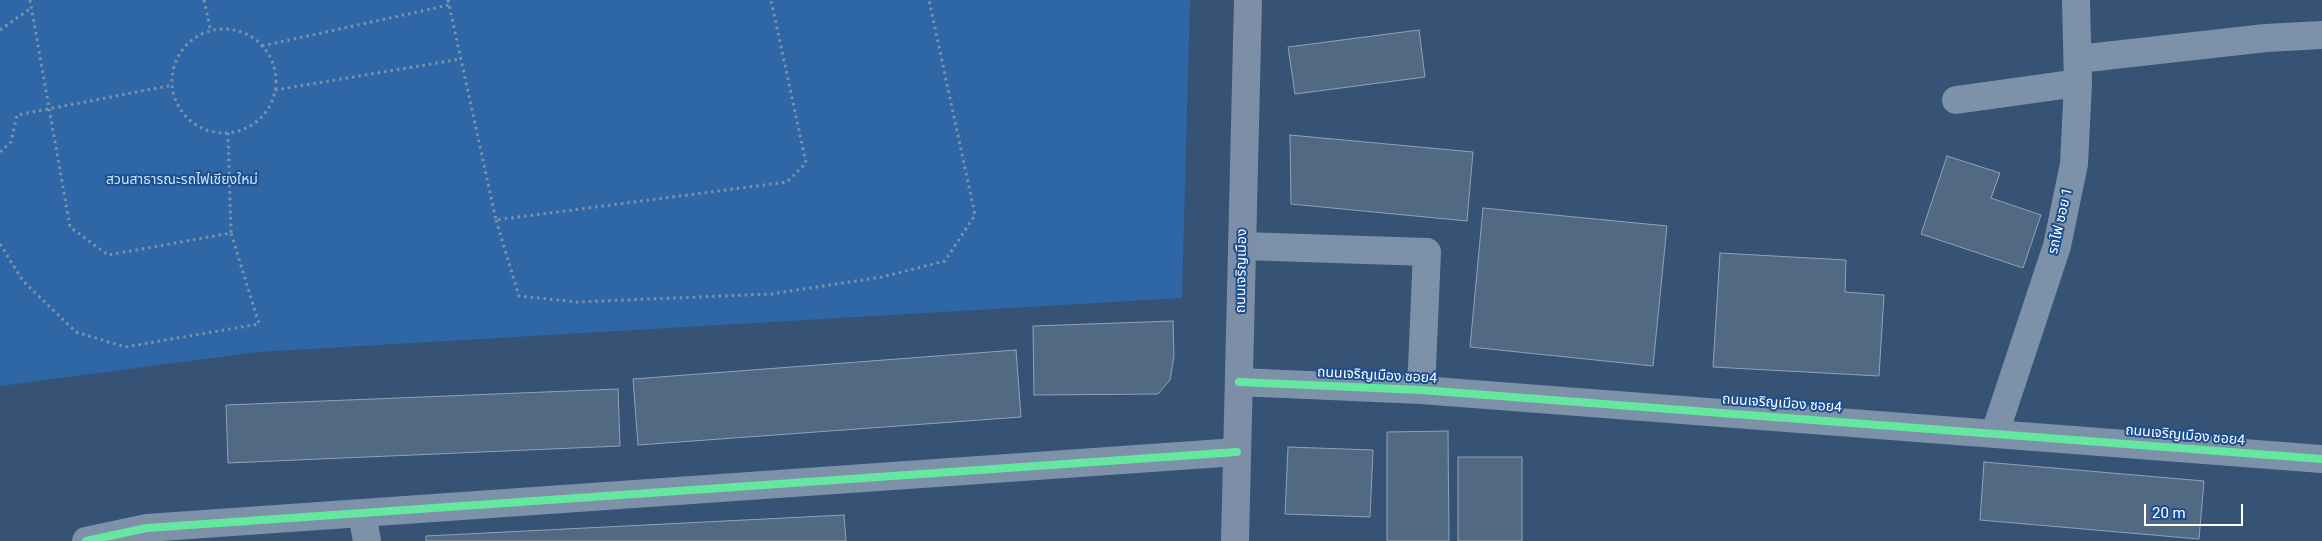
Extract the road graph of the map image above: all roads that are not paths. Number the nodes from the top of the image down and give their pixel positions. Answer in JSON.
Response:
{"nodes":[{"id":1,"x":1248,"y":0,"type":"edge"},
{"id":2,"x":2076,"y":0,"type":"edge"},
{"id":3,"x":2322,"y":35,"type":"edge"},
{"id":4,"x":2078,"y":71,"type":"junction"},
{"id":5,"x":1956,"y":100,"type":"dead end"},
{"id":6,"x":1242,"y":246,"type":"junction"},
{"id":7,"x":1239,"y":382,"type":"junction"},
{"id":8,"x":1421,"y":390,"type":"junction"},
{"id":9,"x":1995,"y":433,"type":"junction"},
{"id":10,"x":1237,"y":452,"type":"junction"},
{"id":11,"x":2322,"y":459,"type":"edge"},
{"id":12,"x":362,"y":513,"type":"junction"},
{"id":13,"x":86,"y":541,"type":"edge"},
{"id":14,"x":367,"y":541,"type":"edge"},
{"id":15,"x":1235,"y":541,"type":"edge"}],
"edges":[{"from":1,"to":6,"type":"main road","name":"ถนนเจริญเมือง"},
{"from":2,"to":4,"type":"street","name":"รถไฟ ซอย 1"},
{"from":3,"to":4,"type":"street"},
{"from":4,"to":5,"type":"street"},
{"from":4,"to":9,"type":"street","name":"รถไฟ ซอย 1"},
{"from":6,"to":7,"type":"main road","name":"ถนนเจริญเมือง"},
{"from":6,"to":8,"type":"street"},
{"from":7,"to":8,"type":"street","name":"ถนนเจริญเมือง ซอย4"},
{"from":7,"to":10,"type":"main road","name":"ถนนเจริญเมือง"},
{"from":8,"to":9,"type":"street","name":"ถนนเจริญเมือง ซอย4"},
{"from":9,"to":11,"type":"street","name":"ถนนเจริญเมือง ซอย4"},
{"from":10,"to":12,"type":"street"},
{"from":10,"to":15,"type":"main road","name":"ถนนเจริญเมือง"},
{"from":12,"to":13,"type":"street"},
{"from":12,"to":14,"type":"street"}]}
